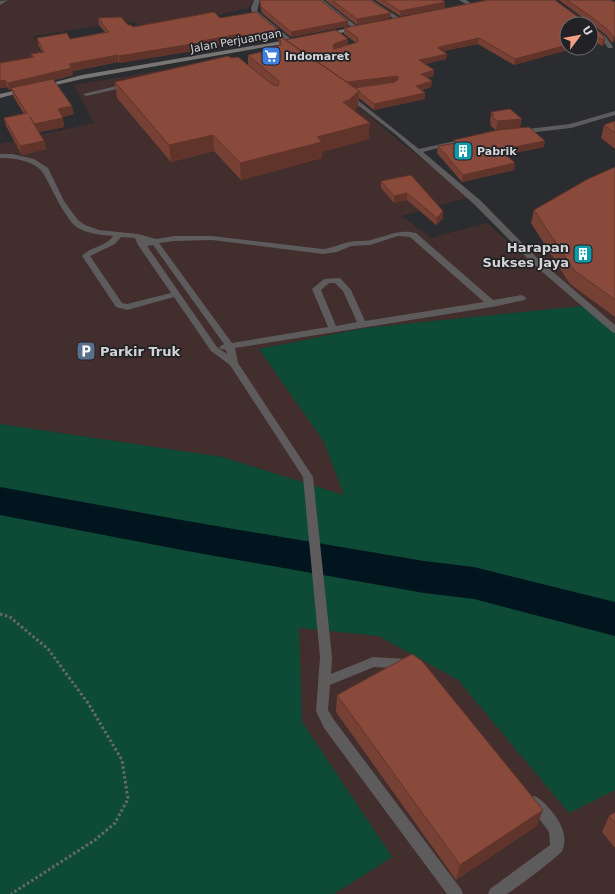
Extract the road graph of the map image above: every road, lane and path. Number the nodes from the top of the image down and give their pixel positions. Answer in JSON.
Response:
{"nodes":[{"id":1,"x":5,"y":0,"type":"edge"},
{"id":2,"x":257,"y":0,"type":"edge"},
{"id":3,"x":319,"y":0,"type":"edge"},
{"id":4,"x":368,"y":0,"type":"edge"},
{"id":5,"x":0,"y":3,"type":"edge"},
{"id":6,"x":463,"y":3,"type":"edge"},
{"id":7,"x":478,"y":4,"type":"edge"},
{"id":8,"x":406,"y":18,"type":"edge"},
{"id":9,"x":398,"y":19,"type":"junction"},
{"id":10,"x":391,"y":21,"type":"edge"},
{"id":11,"x":363,"y":26,"type":"edge"},
{"id":12,"x":356,"y":28,"type":"junction"},
{"id":13,"x":337,"y":32,"type":"junction"},
{"id":14,"x":599,"y":34,"type":"edge"},
{"id":15,"x":321,"y":35,"type":"edge"},
{"id":16,"x":343,"y":36,"type":"edge"},
{"id":17,"x":298,"y":40,"type":"edge"},
{"id":18,"x":290,"y":41,"type":"junction"},
{"id":19,"x":610,"y":47,"type":"dead end"},
{"id":20,"x":224,"y":54,"type":"junction"},
{"id":21,"x":231,"y":60,"type":"edge"},
{"id":22,"x":133,"y":84,"type":"edge"},
{"id":23,"x":36,"y":87,"type":"edge"},
{"id":24,"x":29,"y":89,"type":"edge"},
{"id":25,"x":351,"y":91,"type":"edge"},
{"id":26,"x":86,"y":94,"type":"dead end"},
{"id":27,"x":0,"y":96,"type":"edge"},
{"id":28,"x":615,"y":113,"type":"edge"},
{"id":29,"x":514,"y":132,"type":"edge"},
{"id":30,"x":476,"y":137,"type":"edge"},
{"id":31,"x":418,"y":151,"type":"junction"},
{"id":32,"x":0,"y":156,"type":"edge"},
{"id":33,"x":118,"y":234,"type":"junction"},
{"id":34,"x":138,"y":236,"type":"junction"},
{"id":35,"x":154,"y":241,"type":"junction"},
{"id":36,"x":142,"y":245,"type":"junction"},
{"id":37,"x":176,"y":294,"type":"junction"},
{"id":38,"x":522,"y":298,"type":"dead end"},
{"id":39,"x":492,"y":304,"type":"junction"},
{"id":40,"x":362,"y":323,"type":"junction"},
{"id":41,"x":333,"y":328,"type":"junction"},
{"id":42,"x":615,"y":330,"type":"edge"},
{"id":43,"x":230,"y":346,"type":"junction"},
{"id":44,"x":214,"y":349,"type":"junction"},
{"id":45,"x":233,"y":364,"type":"junction"},
{"id":46,"x":0,"y":614,"type":"edge"},
{"id":47,"x":418,"y":669,"type":"edge"},
{"id":48,"x":324,"y":682,"type":"junction"},
{"id":49,"x":525,"y":790,"type":"edge"},
{"id":50,"x":11,"y":894,"type":"edge"},
{"id":51,"x":456,"y":894,"type":"edge"},
{"id":52,"x":495,"y":894,"type":"edge"}],
"edges":[{"from":1,"to":5,"type":"street"},
{"from":2,"to":18,"type":"street"},
{"from":3,"to":12,"type":"street"},
{"from":4,"to":9,"type":"street"},
{"from":6,"to":7,"type":"street"},
{"from":8,"to":9,"type":"street"},
{"from":9,"to":10,"type":"street"},
{"from":11,"to":12,"type":"street"},
{"from":12,"to":13,"type":"street"},
{"from":13,"to":15,"type":"street"},
{"from":13,"to":16,"type":"street"},
{"from":14,"to":19,"type":"street"},
{"from":17,"to":18,"type":"street","name":"Jalan Perjuangan"},
{"from":18,"to":20,"type":"street","name":"Jalan Perjuangan"},
{"from":20,"to":21,"type":"street"},
{"from":20,"to":23,"type":"street","name":"Jalan Perjuangan"},
{"from":22,"to":26,"type":"street"},
{"from":24,"to":27,"type":"street"},
{"from":25,"to":31,"type":"street"},
{"from":28,"to":29,"type":"street"},
{"from":30,"to":31,"type":"street"},
{"from":31,"to":42,"type":"street"},
{"from":32,"to":33,"type":"street"},
{"from":33,"to":34,"type":"street"},
{"from":33,"to":37,"type":"street"},
{"from":34,"to":35,"type":"street"},
{"from":34,"to":36,"type":"street"},
{"from":35,"to":36,"type":"street"},
{"from":35,"to":39,"type":"street"},
{"from":35,"to":43,"type":"street"},
{"from":36,"to":37,"type":"street"},
{"from":37,"to":44,"type":"street"},
{"from":38,"to":39,"type":"street"},
{"from":39,"to":40,"type":"street"},
{"from":40,"to":41,"type":"street"},
{"from":40,"to":41,"type":"street"},
{"from":41,"to":43,"type":"street"},
{"from":43,"to":44,"type":"street"},
{"from":43,"to":45,"type":"street"},
{"from":44,"to":45,"type":"street"},
{"from":45,"to":48,"type":"street"},
{"from":46,"to":50,"type":"path"},
{"from":47,"to":48,"type":"street"},
{"from":48,"to":51,"type":"street"},
{"from":49,"to":52,"type":"street"}]}
